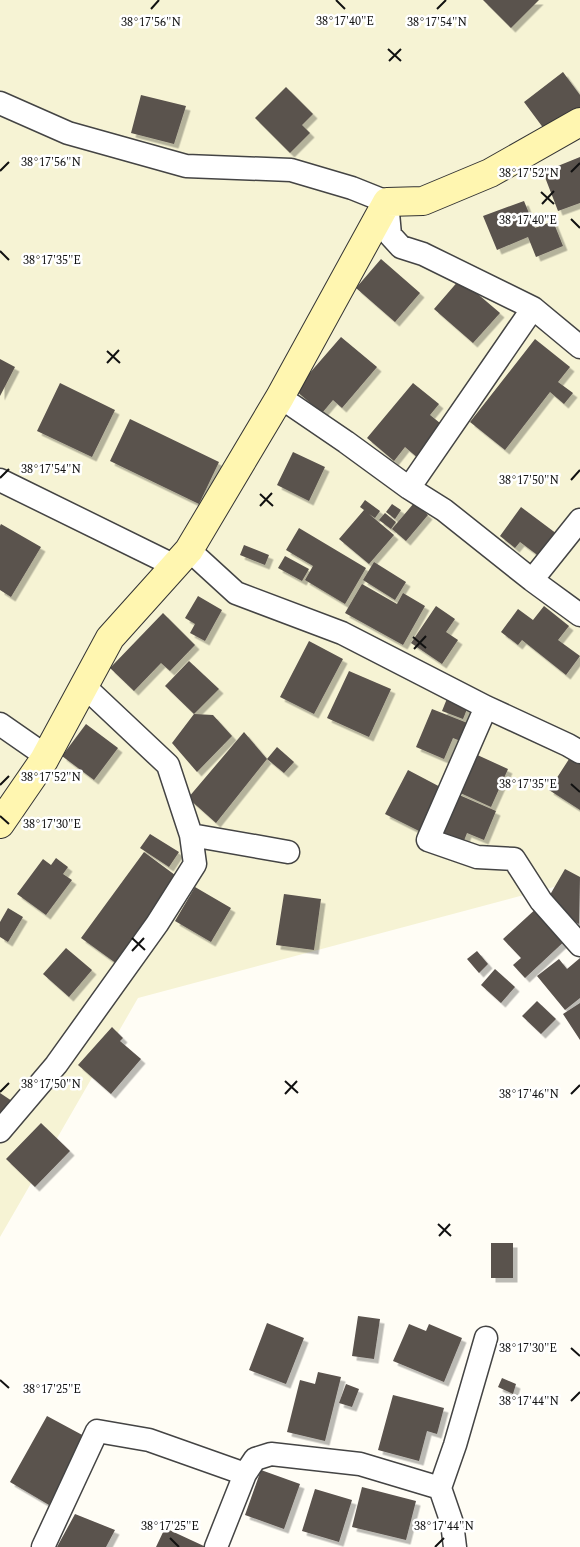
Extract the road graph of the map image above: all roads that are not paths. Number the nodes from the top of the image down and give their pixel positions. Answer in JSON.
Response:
{"nodes":[{"id":1,"x":0,"y":102,"type":"edge"},
{"id":2,"x":580,"y":122,"type":"edge"},
{"id":3,"x":387,"y":202,"type":"junction"},
{"id":4,"x":533,"y":308,"type":"junction"},
{"id":5,"x":580,"y":348,"type":"edge"},
{"id":6,"x":280,"y":397,"type":"junction"},
{"id":7,"x":0,"y":480,"type":"edge"},
{"id":8,"x":409,"y":488,"type":"junction"},
{"id":9,"x":580,"y":520,"type":"edge"},
{"id":10,"x":182,"y":558,"type":"junction"},
{"id":11,"x":532,"y":580,"type":"junction"},
{"id":12,"x":580,"y":614,"type":"edge"},
{"id":13,"x":84,"y":686,"type":"junction"},
{"id":14,"x":486,"y":707,"type":"junction"},
{"id":15,"x":0,"y":724,"type":"edge"},
{"id":16,"x":580,"y":752,"type":"edge"},
{"id":17,"x":46,"y":756,"type":"junction"},
{"id":18,"x":0,"y":824,"type":"edge"},
{"id":19,"x":191,"y":835,"type":"junction"},
{"id":20,"x":288,"y":852,"type":"dead end"},
{"id":21,"x":580,"y":945,"type":"edge"},
{"id":22,"x":0,"y":1131,"type":"edge"},
{"id":23,"x":486,"y":1338,"type":"dead end"},
{"id":24,"x":245,"y":1474,"type":"junction"},
{"id":25,"x":440,"y":1488,"type":"junction"},
{"id":26,"x":43,"y":1547,"type":"edge"},
{"id":27,"x":216,"y":1547,"type":"edge"},
{"id":28,"x":455,"y":1547,"type":"edge"}],
"edges":[{"from":1,"to":3,"type":"street"},
{"from":2,"to":3,"type":"main road"},
{"from":3,"to":4,"type":"street"},
{"from":3,"to":6,"type":"main road"},
{"from":4,"to":5,"type":"street"},
{"from":4,"to":8,"type":"street"},
{"from":6,"to":8,"type":"street"},
{"from":6,"to":10,"type":"main road"},
{"from":7,"to":10,"type":"street"},
{"from":8,"to":11,"type":"street"},
{"from":9,"to":11,"type":"street"},
{"from":10,"to":13,"type":"main road"},
{"from":10,"to":14,"type":"street"},
{"from":11,"to":12,"type":"street"},
{"from":13,"to":17,"type":"main road"},
{"from":13,"to":19,"type":"street"},
{"from":14,"to":16,"type":"street"},
{"from":14,"to":21,"type":"street"},
{"from":15,"to":17,"type":"street"},
{"from":17,"to":18,"type":"main road"},
{"from":19,"to":20,"type":"street"},
{"from":19,"to":22,"type":"street"},
{"from":23,"to":25,"type":"street"},
{"from":24,"to":25,"type":"street"},
{"from":24,"to":26,"type":"street"},
{"from":24,"to":27,"type":"street"},
{"from":25,"to":28,"type":"street"}]}
